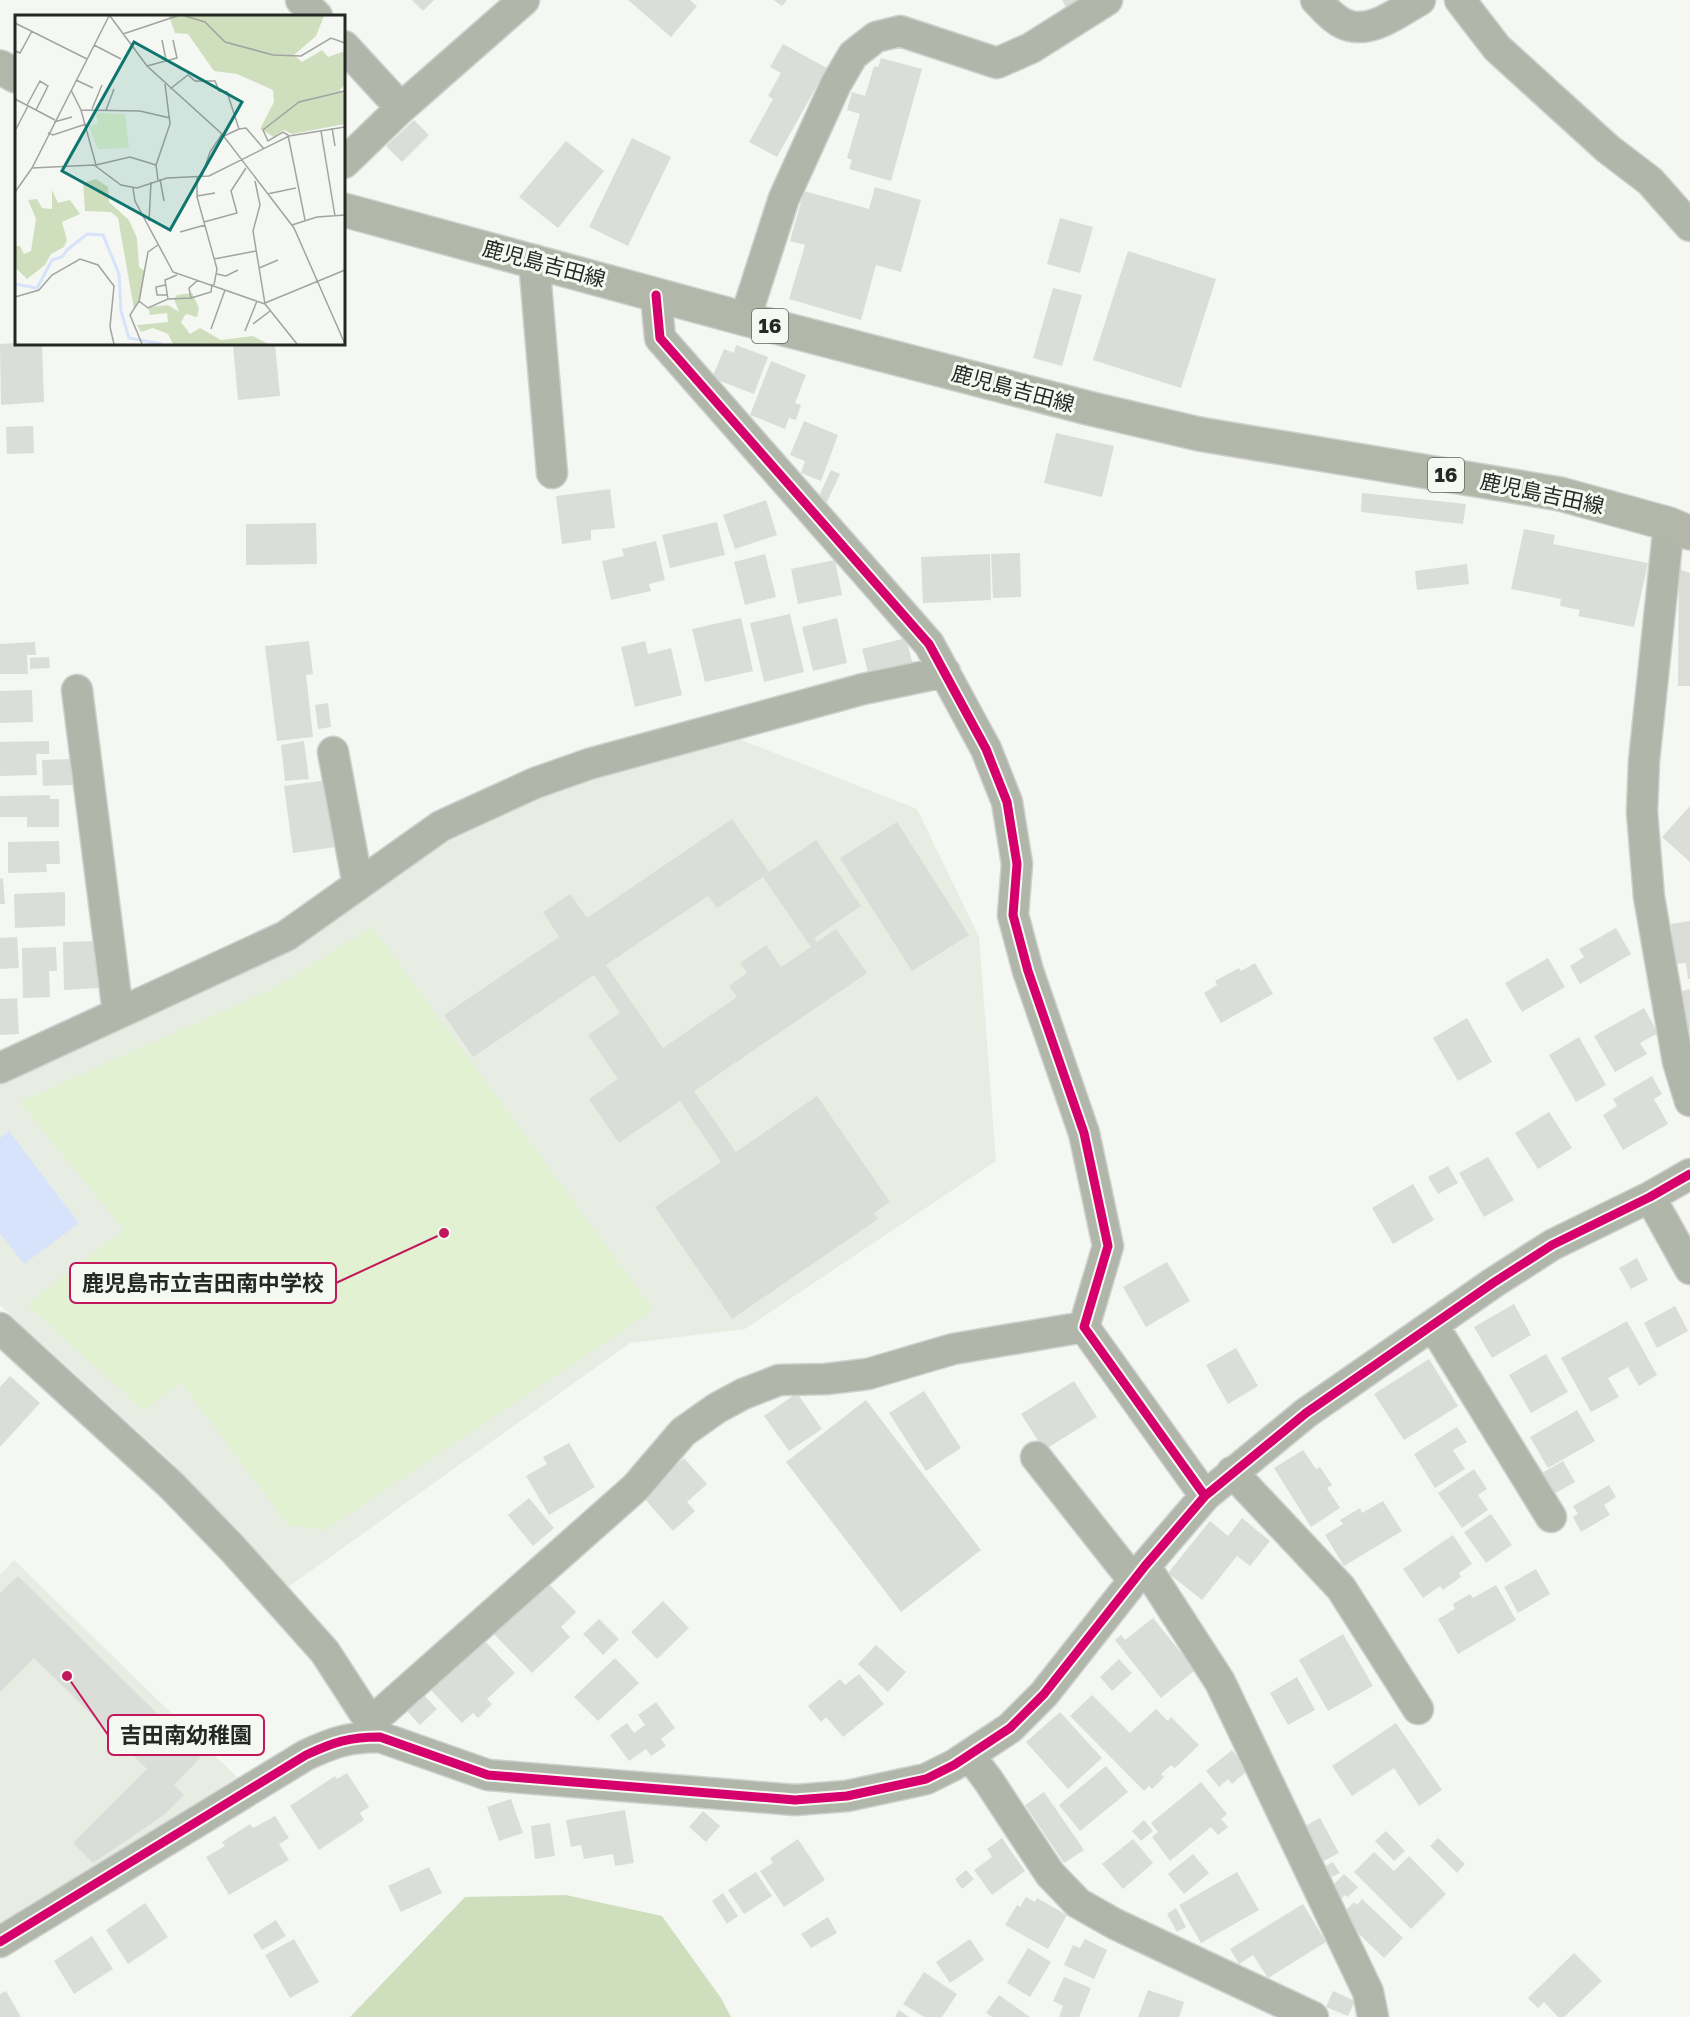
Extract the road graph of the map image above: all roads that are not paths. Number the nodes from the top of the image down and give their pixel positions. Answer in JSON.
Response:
{"nodes":[{"id":1,"x":301,"y":0,"type":"edge"},
{"id":2,"x":1107,"y":0,"type":"edge"},
{"id":3,"x":1316,"y":0,"type":"edge"},
{"id":4,"x":1420,"y":0,"type":"edge"},
{"id":5,"x":1460,"y":0,"type":"edge"},
{"id":6,"x":517,"y":2,"type":"edge"},
{"id":7,"x":316,"y":15,"type":"edge"},
{"id":8,"x":345,"y":47,"type":"edge"},
{"id":9,"x":0,"y":67,"type":"edge"},
{"id":10,"x":15,"y":75,"type":"edge"},
{"id":11,"x":401,"y":108,"type":"junction"},
{"id":12,"x":345,"y":162,"type":"edge"},
{"id":13,"x":345,"y":210,"type":"edge"},
{"id":14,"x":1690,"y":226,"type":"edge"},
{"id":15,"x":534,"y":260,"type":"junction"},
{"id":16,"x":656,"y":295,"type":"junction"},
{"id":17,"x":745,"y":319,"type":"junction"},
{"id":18,"x":552,"y":473,"type":"dead end"},
{"id":19,"x":1680,"y":528,"type":"edge"},
{"id":20,"x":945,"y":672,"type":"junction"},
{"id":21,"x":77,"y":690,"type":"dead end"},
{"id":22,"x":333,"y":752,"type":"dead end"},
{"id":23,"x":358,"y":885,"type":"junction"},
{"id":24,"x":118,"y":1013,"type":"junction"},
{"id":25,"x":0,"y":1068,"type":"edge"},
{"id":26,"x":1690,"y":1101,"type":"edge"},
{"id":27,"x":1690,"y":1174,"type":"edge"},
{"id":28,"x":1650,"y":1197,"type":"junction"},
{"id":29,"x":1690,"y":1269,"type":"edge"},
{"id":30,"x":1433,"y":1325,"type":"junction"},
{"id":31,"x":1084,"y":1326,"type":"junction"},
{"id":32,"x":0,"y":1328,"type":"edge"},
{"id":33,"x":1036,"y":1457,"type":"dead end"},
{"id":34,"x":1232,"y":1472,"type":"junction"},
{"id":35,"x":1205,"y":1496,"type":"junction"},
{"id":36,"x":1551,"y":1517,"type":"dead end"},
{"id":37,"x":1140,"y":1574,"type":"junction"},
{"id":38,"x":1418,"y":1709,"type":"dead end"},
{"id":39,"x":375,"y":1730,"type":"junction"},
{"id":40,"x":969,"y":1755,"type":"junction"},
{"id":41,"x":0,"y":1942,"type":"edge"},
{"id":42,"x":1313,"y":2017,"type":"edge"},
{"id":43,"x":1373,"y":2017,"type":"edge"}],
"edges":[{"from":1,"to":7,"type":"street"},
{"from":2,"to":17,"type":"street"},
{"from":3,"to":4,"type":"street"},
{"from":5,"to":14,"type":"street"},
{"from":6,"to":11,"type":"street"},
{"from":8,"to":11,"type":"street"},
{"from":9,"to":10,"type":"main road"},
{"from":11,"to":12,"type":"street"},
{"from":13,"to":15,"type":"main road","name":"鹿児島吉田線","number":"16"},
{"from":15,"to":16,"type":"main road","name":"鹿児島吉田線","number":"16"},
{"from":15,"to":18,"type":"street"},
{"from":16,"to":17,"type":"main road","name":"鹿児島吉田線","number":"16"},
{"from":16,"to":20,"type":"street"},
{"from":17,"to":19,"type":"main road","name":"鹿児島吉田線","number":"16"},
{"from":19,"to":26,"type":"street"},
{"from":20,"to":23,"type":"street"},
{"from":20,"to":31,"type":"street"},
{"from":21,"to":24,"type":"street"},
{"from":22,"to":23,"type":"street"},
{"from":23,"to":24,"type":"street"},
{"from":24,"to":25,"type":"street"},
{"from":27,"to":28,"type":"street"},
{"from":28,"to":29,"type":"street"},
{"from":28,"to":30,"type":"street"},
{"from":30,"to":34,"type":"street"},
{"from":30,"to":36,"type":"street"},
{"from":31,"to":35,"type":"street"},
{"from":31,"to":39,"type":"street"},
{"from":32,"to":39,"type":"street"},
{"from":33,"to":37,"type":"street"},
{"from":34,"to":35,"type":"street"},
{"from":34,"to":38,"type":"street"},
{"from":35,"to":37,"type":"street"},
{"from":37,"to":40,"type":"street"},
{"from":37,"to":43,"type":"street"},
{"from":39,"to":40,"type":"street"},
{"from":39,"to":41,"type":"street"},
{"from":40,"to":42,"type":"street"}]}
